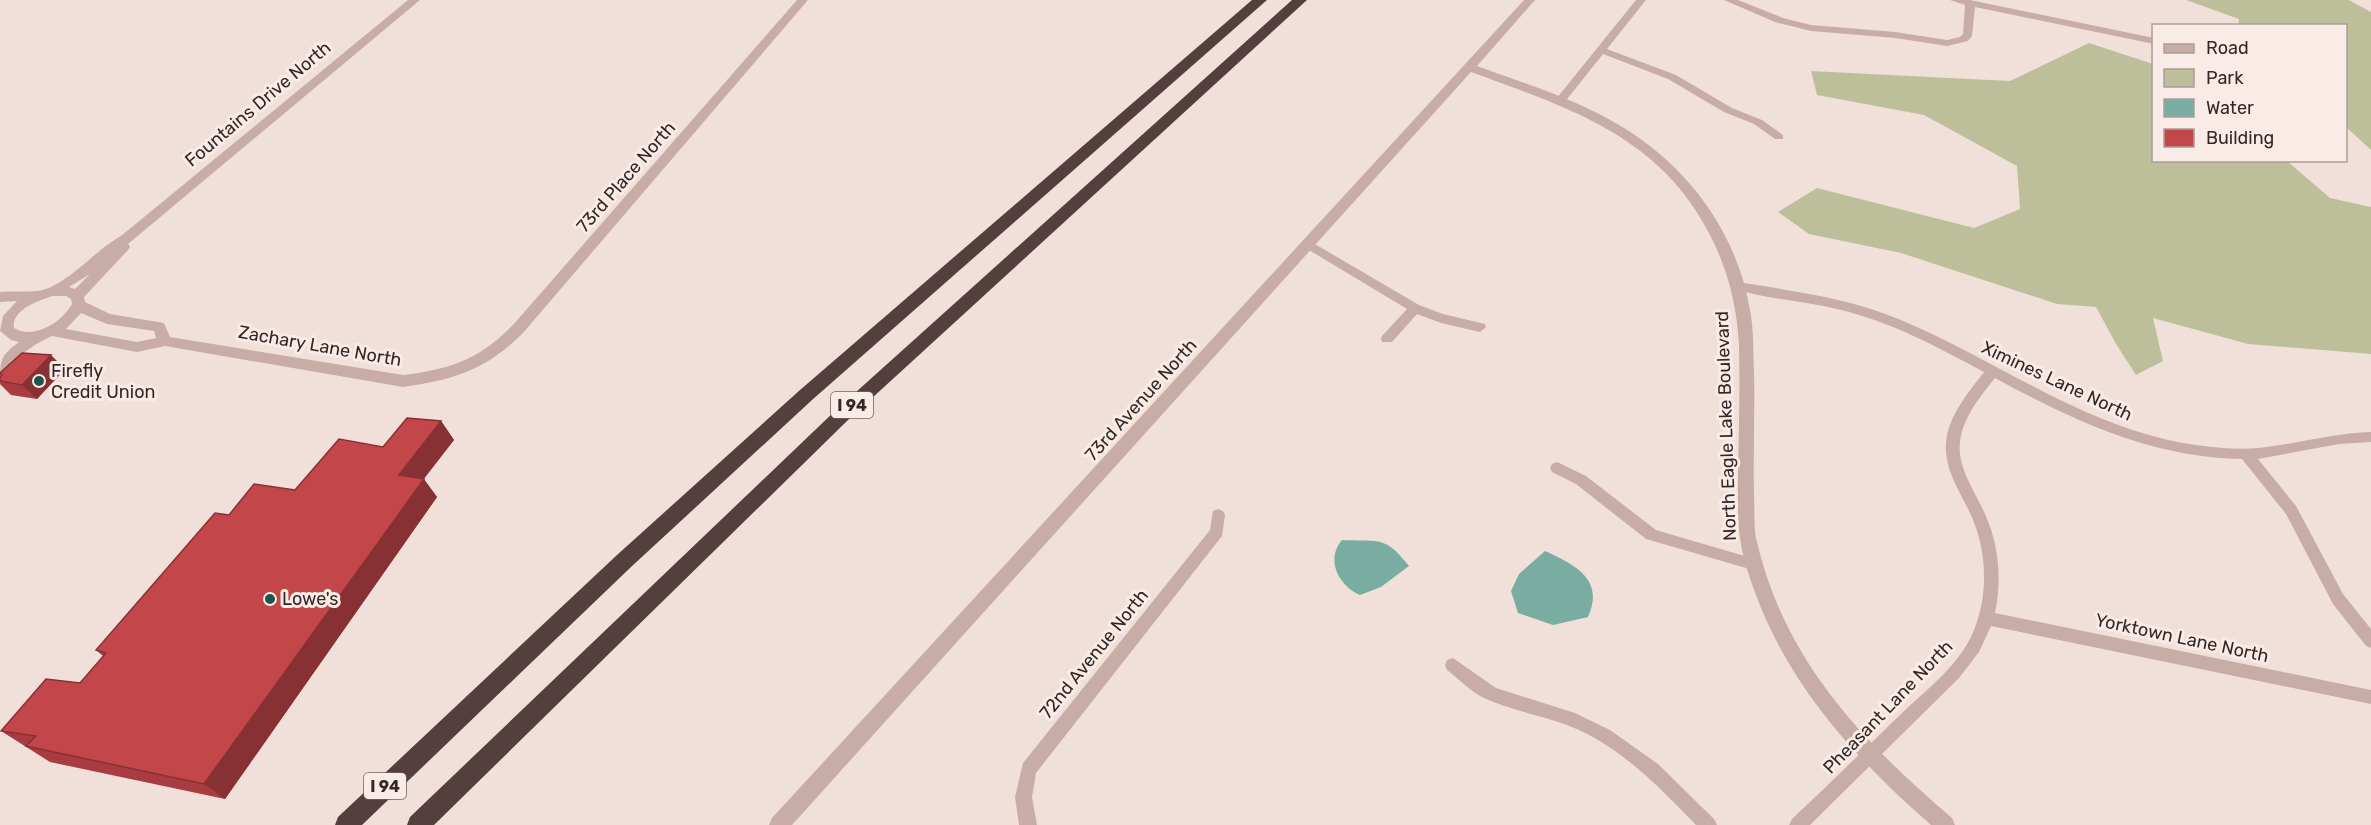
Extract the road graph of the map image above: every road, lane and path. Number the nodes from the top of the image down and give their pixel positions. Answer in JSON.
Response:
{"nodes":[{"id":1,"x":415,"y":0,"type":"edge"},
{"id":2,"x":803,"y":0,"type":"edge"},
{"id":3,"x":1260,"y":0,"type":"edge"},
{"id":4,"x":1300,"y":0,"type":"edge"},
{"id":5,"x":1530,"y":0,"type":"edge"},
{"id":6,"x":1641,"y":0,"type":"edge"},
{"id":7,"x":1729,"y":0,"type":"edge"},
{"id":8,"x":1955,"y":0,"type":"edge"},
{"id":9,"x":1970,"y":3,"type":"junction"},
{"id":10,"x":2152,"y":41,"type":"edge"},
{"id":11,"x":1601,"y":50,"type":"junction"},
{"id":12,"x":1469,"y":68,"type":"junction"},
{"id":13,"x":1560,"y":101,"type":"junction"},
{"id":14,"x":1779,"y":137,"type":"dead end"},
{"id":15,"x":126,"y":239,"type":"junction"},
{"id":16,"x":1308,"y":244,"type":"junction"},
{"id":17,"x":1738,"y":286,"type":"junction"},
{"id":18,"x":48,"y":293,"type":"junction"},
{"id":19,"x":0,"y":297,"type":"edge"},
{"id":20,"x":78,"y":300,"type":"junction"},
{"id":21,"x":1415,"y":308,"type":"junction"},
{"id":22,"x":1480,"y":327,"type":"dead end"},
{"id":23,"x":3,"y":329,"type":"edge"},
{"id":24,"x":51,"y":331,"type":"junction"},
{"id":25,"x":36,"y":336,"type":"junction"},
{"id":26,"x":1387,"y":339,"type":"dead end"},
{"id":27,"x":165,"y":341,"type":"junction"},
{"id":28,"x":467,"y":366,"type":"joint"},
{"id":29,"x":1993,"y":371,"type":"junction"},
{"id":30,"x":0,"y":373,"type":"edge"},
{"id":31,"x":2371,"y":437,"type":"edge"},
{"id":32,"x":2246,"y":454,"type":"junction"},
{"id":33,"x":1557,"y":468,"type":"dead end"},
{"id":34,"x":1218,"y":515,"type":"dead end"},
{"id":35,"x":1753,"y":564,"type":"junction"},
{"id":36,"x":1986,"y":618,"type":"junction"},
{"id":37,"x":2371,"y":641,"type":"edge"},
{"id":38,"x":1453,"y":665,"type":"dead end"},
{"id":39,"x":2371,"y":697,"type":"edge"},
{"id":40,"x":425,"y":747,"type":"junction"},
{"id":41,"x":1869,"y":757,"type":"junction"},
{"id":42,"x":338,"y":825,"type":"edge"},
{"id":43,"x":346,"y":825,"type":"edge"},
{"id":44,"x":418,"y":825,"type":"edge"},
{"id":45,"x":779,"y":825,"type":"edge"},
{"id":46,"x":1028,"y":825,"type":"edge"},
{"id":47,"x":1708,"y":825,"type":"edge"},
{"id":48,"x":1798,"y":825,"type":"edge"},
{"id":49,"x":1945,"y":825,"type":"edge"}],
"edges":[{"from":1,"to":15,"type":"street","name":"Fountains Drive North"},
{"from":2,"to":28,"type":"street","name":"73rd Place North"},
{"from":3,"to":40,"type":"highway","number":"I 94"},
{"from":4,"to":44,"type":"highway","number":"I 94"},
{"from":5,"to":12,"type":"street","name":"73rd Avenue North"},
{"from":6,"to":11,"type":"street"},
{"from":7,"to":9,"type":"street"},
{"from":8,"to":9,"type":"street"},
{"from":9,"to":10,"type":"street"},
{"from":11,"to":13,"type":"street"},
{"from":11,"to":14,"type":"street"},
{"from":12,"to":13,"type":"street","name":"North Eagle Lake Boulevard"},
{"from":12,"to":16,"type":"street","name":"73rd Avenue North"},
{"from":13,"to":17,"type":"street","name":"North Eagle Lake Boulevard"},
{"from":15,"to":18,"type":"street","name":"Fountains Drive North"},
{"from":15,"to":20,"type":"street","name":"Fountains Drive North"},
{"from":16,"to":21,"type":"street"},
{"from":16,"to":45,"type":"street","name":"73rd Avenue North"},
{"from":17,"to":29,"type":"street","name":"Ximines Lane North"},
{"from":17,"to":35,"type":"street","name":"North Eagle Lake Boulevard"},
{"from":18,"to":19,"type":"street"},
{"from":18,"to":20,"type":"street"},
{"from":18,"to":23,"type":"street","name":"Fountains Drive North"},
{"from":20,"to":24,"type":"street","name":"Fountains Drive North"},
{"from":20,"to":27,"type":"street","name":"Zachary Lane North"},
{"from":21,"to":22,"type":"street"},
{"from":21,"to":26,"type":"street"},
{"from":23,"to":25,"type":"street"},
{"from":24,"to":25,"type":"street"},
{"from":24,"to":27,"type":"street","name":"Zachary Lane North"},
{"from":25,"to":30,"type":"street"},
{"from":27,"to":28,"type":"street","name":"Zachary Lane North"},
{"from":29,"to":32,"type":"street","name":"Ximines Lane North"},
{"from":29,"to":36,"type":"street","name":"Pheasant Lane North"},
{"from":31,"to":32,"type":"street","name":"Ximines Lane North"},
{"from":32,"to":37,"type":"street"},
{"from":33,"to":35,"type":"street"},
{"from":34,"to":46,"type":"street","name":"72nd Avenue North"},
{"from":35,"to":41,"type":"street","name":"North Eagle Lake Boulevard"},
{"from":36,"to":39,"type":"street","name":"Yorktown Lane North"},
{"from":36,"to":41,"type":"street","name":"Pheasant Lane North"},
{"from":38,"to":47,"type":"street"},
{"from":40,"to":42,"type":"highway"},
{"from":40,"to":43,"type":"highway","number":"I 94"},
{"from":41,"to":48,"type":"street","name":"Pheasant Lane North"},
{"from":41,"to":49,"type":"street","name":"North Eagle Lake Boulevard"}]}
